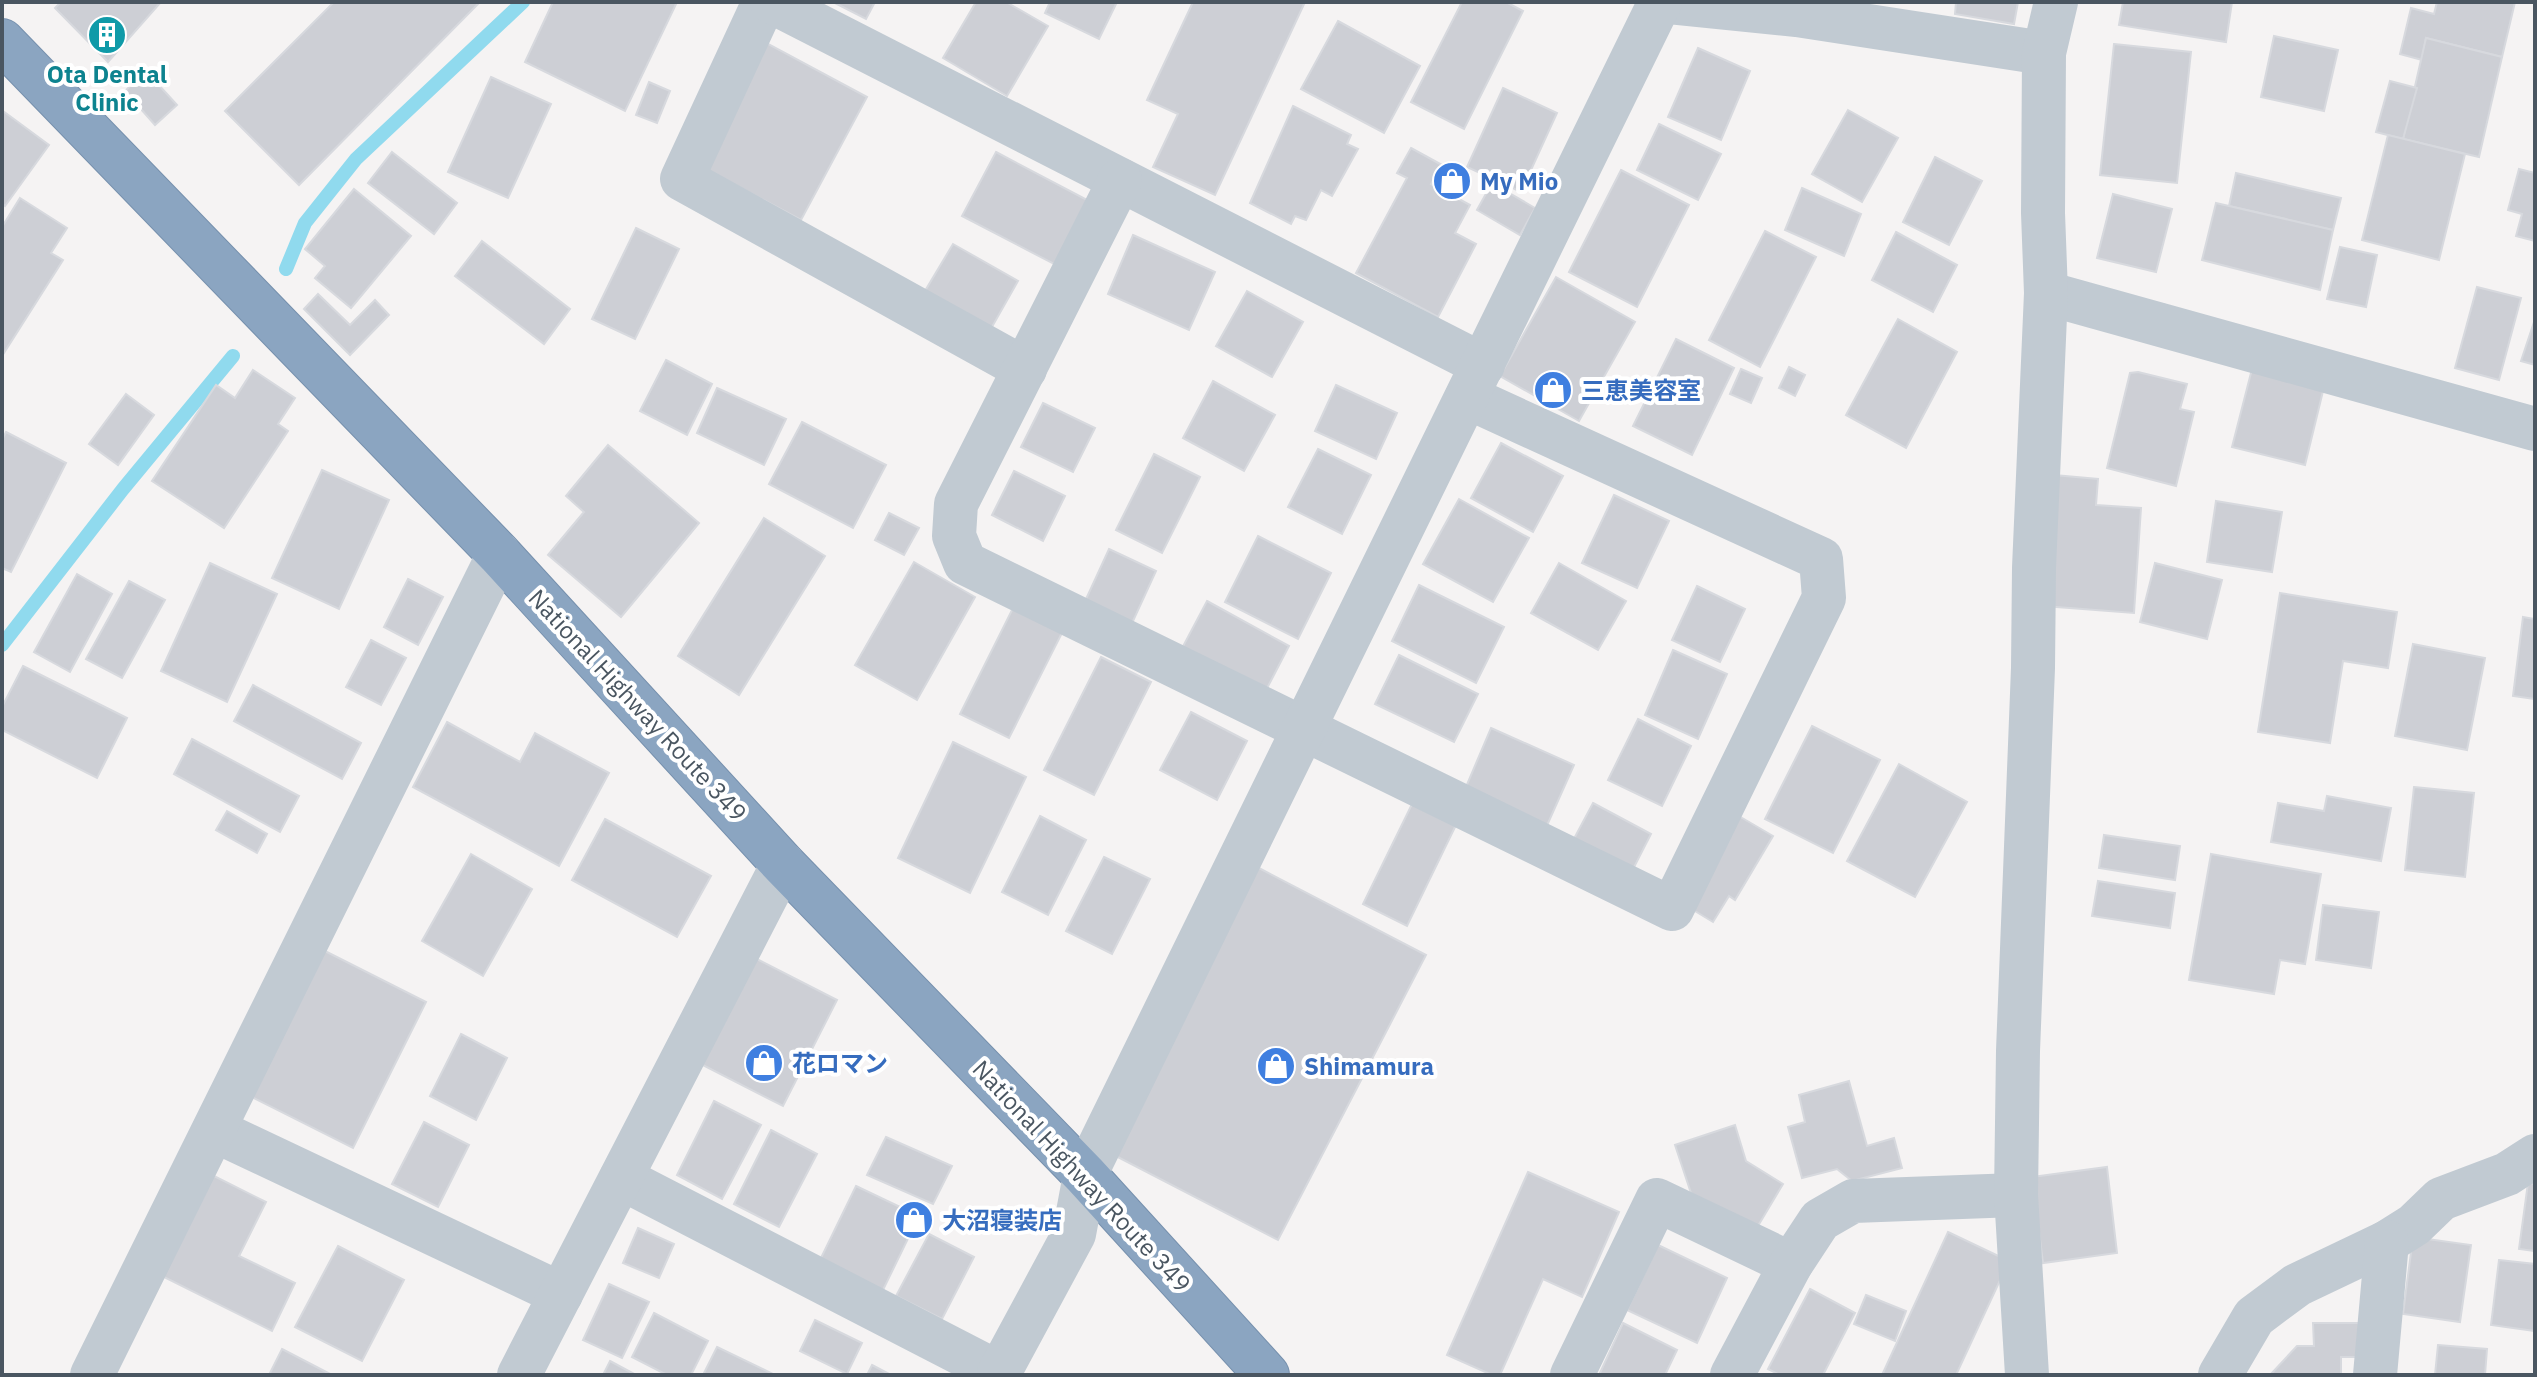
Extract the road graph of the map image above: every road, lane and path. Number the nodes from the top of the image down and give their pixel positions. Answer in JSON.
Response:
{"nodes":[{"id":1,"x":764,"y":2,"type":"edge"},
{"id":2,"x":772,"y":2,"type":"edge"},
{"id":3,"x":1660,"y":2,"type":"edge"},
{"id":4,"x":1669,"y":2,"type":"edge"},
{"id":5,"x":2056,"y":2,"type":"edge"},
{"id":6,"x":2,"y":41,"type":"edge"},
{"id":7,"x":2044,"y":53,"type":"junction"},
{"id":8,"x":1120,"y":180,"type":"junction"},
{"id":9,"x":2046,"y":293,"type":"junction"},
{"id":10,"x":1025,"y":369,"type":"junction"},
{"id":11,"x":1475,"y":381,"type":"junction"},
{"id":12,"x":2535,"y":429,"type":"edge"},
{"id":13,"x":499,"y":554,"type":"junction"},
{"id":14,"x":1303,"y":731,"type":"junction"},
{"id":15,"x":783,"y":864,"type":"junction"},
{"id":16,"x":214,"y":1130,"type":"junction"},
{"id":17,"x":2535,"y":1156,"type":"edge"},
{"id":18,"x":1085,"y":1175,"type":"junction"},
{"id":19,"x":621,"y":1178,"type":"junction"},
{"id":20,"x":2016,"y":1195,"type":"junction"},
{"id":21,"x":2387,"y":1242,"type":"junction"},
{"id":22,"x":1791,"y":1264,"type":"junction"},
{"id":23,"x":561,"y":1294,"type":"junction"},
{"id":24,"x":999,"y":1374,"type":"edge"},
{"id":25,"x":92,"y":1375,"type":"edge"},
{"id":26,"x":519,"y":1375,"type":"edge"},
{"id":27,"x":1267,"y":1375,"type":"edge"},
{"id":28,"x":1572,"y":1375,"type":"edge"},
{"id":29,"x":1732,"y":1375,"type":"edge"},
{"id":30,"x":2027,"y":1375,"type":"edge"},
{"id":31,"x":2220,"y":1375,"type":"edge"},
{"id":32,"x":2375,"y":1375,"type":"edge"}],
"edges":[{"from":1,"to":10,"type":"street"},
{"from":2,"to":8,"type":"street"},
{"from":3,"to":11,"type":"street"},
{"from":4,"to":7,"type":"street"},
{"from":5,"to":7,"type":"street"},
{"from":6,"to":13,"type":"highway","name":"National Highway Route 349"},
{"from":7,"to":9,"type":"street"},
{"from":8,"to":10,"type":"street"},
{"from":8,"to":11,"type":"street"},
{"from":9,"to":12,"type":"street"},
{"from":9,"to":20,"type":"street"},
{"from":10,"to":14,"type":"street"},
{"from":11,"to":14,"type":"street"},
{"from":11,"to":14,"type":"street"},
{"from":13,"to":15,"type":"highway","name":"National Highway Route 349"},
{"from":13,"to":16,"type":"street"},
{"from":14,"to":18,"type":"street"},
{"from":15,"to":18,"type":"highway","name":"National Highway Route 349"},
{"from":15,"to":19,"type":"street"},
{"from":16,"to":23,"type":"street"},
{"from":16,"to":25,"type":"street"},
{"from":17,"to":21,"type":"street"},
{"from":18,"to":24,"type":"street"},
{"from":18,"to":27,"type":"highway","name":"National Highway Route 349"},
{"from":19,"to":23,"type":"street"},
{"from":19,"to":24,"type":"street"},
{"from":20,"to":22,"type":"street"},
{"from":20,"to":30,"type":"street"},
{"from":21,"to":31,"type":"street"},
{"from":21,"to":32,"type":"street"},
{"from":22,"to":28,"type":"street"},
{"from":22,"to":29,"type":"street"},
{"from":23,"to":26,"type":"street"}]}
